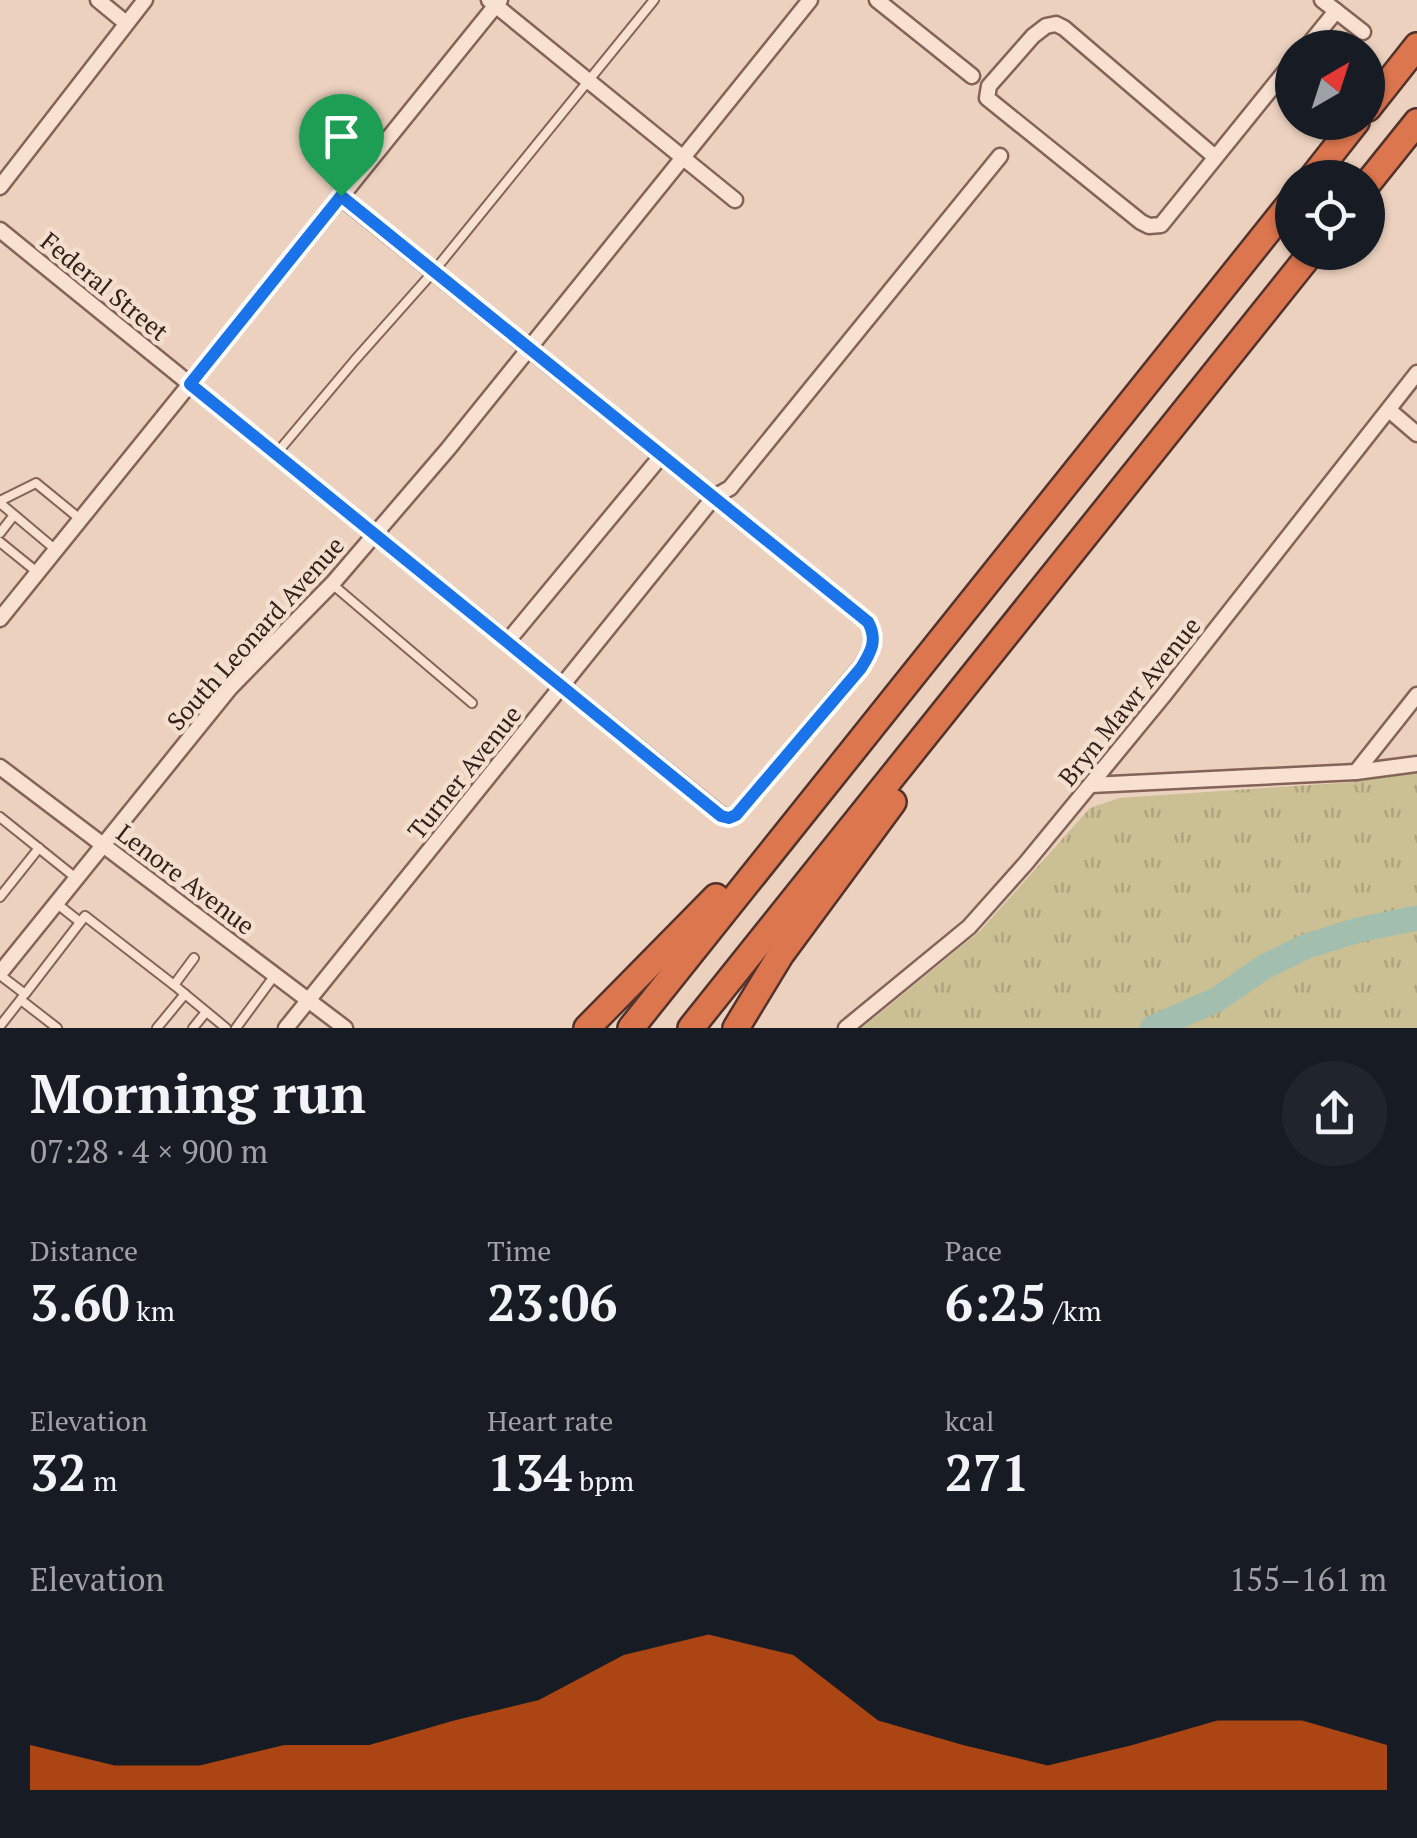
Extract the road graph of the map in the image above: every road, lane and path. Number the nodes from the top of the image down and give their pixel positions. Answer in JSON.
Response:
{"nodes":[{"id":1,"x":98,"y":0,"type":"edge"},
{"id":2,"x":146,"y":0,"type":"edge"},
{"id":3,"x":654,"y":0,"type":"edge"},
{"id":4,"x":810,"y":0,"type":"edge"},
{"id":5,"x":876,"y":0,"type":"edge"},
{"id":6,"x":1322,"y":0,"type":"edge"},
{"id":7,"x":495,"y":2,"type":"edge"},
{"id":8,"x":1336,"y":11,"type":"junction"},
{"id":9,"x":126,"y":24,"type":"junction"},
{"id":10,"x":1321,"y":30,"type":"edge"},
{"id":11,"x":1360,"y":30,"type":"edge"},
{"id":12,"x":1417,"y":46,"type":"edge"},
{"id":13,"x":972,"y":76,"type":"dead end"},
{"id":14,"x":589,"y":82,"type":"junction"},
{"id":15,"x":1275,"y":84,"type":"edge"},
{"id":16,"x":1385,"y":86,"type":"edge"},
{"id":17,"x":1417,"y":122,"type":"edge"},
{"id":18,"x":1342,"y":140,"type":"edge"},
{"id":19,"x":1000,"y":156,"type":"dead end"},
{"id":20,"x":682,"y":157,"type":"junction"},
{"id":21,"x":1216,"y":157,"type":"junction"},
{"id":22,"x":1326,"y":160,"type":"edge"},
{"id":23,"x":1385,"y":162,"type":"edge"},
{"id":24,"x":0,"y":187,"type":"edge"},
{"id":25,"x":341,"y":196,"type":"junction"},
{"id":26,"x":735,"y":200,"type":"dead end"},
{"id":27,"x":1275,"y":222,"type":"edge"},
{"id":28,"x":0,"y":230,"type":"edge"},
{"id":29,"x":1297,"y":270,"type":"edge"},
{"id":30,"x":1302,"y":270,"type":"edge"},
{"id":31,"x":434,"y":271,"type":"junction"},
{"id":32,"x":529,"y":348,"type":"junction"},
{"id":33,"x":1417,"y":373,"type":"edge"},
{"id":34,"x":190,"y":384,"type":"junction"},
{"id":35,"x":1389,"y":410,"type":"junction"},
{"id":36,"x":1417,"y":434,"type":"edge"},
{"id":37,"x":276,"y":454,"type":"junction"},
{"id":38,"x":662,"y":455,"type":"junction"},
{"id":39,"x":714,"y":497,"type":"junction"},
{"id":40,"x":0,"y":502,"type":"edge"},
{"id":41,"x":14,"y":515,"type":"junction"},
{"id":42,"x":80,"y":520,"type":"junction"},
{"id":43,"x":0,"y":533,"type":"edge"},
{"id":44,"x":374,"y":534,"type":"junction"},
{"id":45,"x":0,"y":542,"type":"edge"},
{"id":46,"x":56,"y":550,"type":"junction"},
{"id":47,"x":38,"y":572,"type":"junction"},
{"id":48,"x":332,"y":584,"type":"junction"},
{"id":49,"x":973,"y":600,"type":"junction"},
{"id":50,"x":0,"y":619,"type":"edge"},
{"id":51,"x":507,"y":642,"type":"junction"},
{"id":52,"x":562,"y":686,"type":"junction"},
{"id":53,"x":1417,"y":695,"type":"edge"},
{"id":54,"x":472,"y":703,"type":"dead end"},
{"id":55,"x":1417,"y":764,"type":"edge"},
{"id":56,"x":0,"y":766,"type":"edge"},
{"id":57,"x":1356,"y":772,"type":"junction"},
{"id":58,"x":1091,"y":785,"type":"junction"},
{"id":59,"x":0,"y":817,"type":"edge"},
{"id":60,"x":102,"y":844,"type":"junction"},
{"id":61,"x":39,"y":848,"type":"junction"},
{"id":62,"x":76,"y":878,"type":"junction"},
{"id":63,"x":0,"y":898,"type":"edge"},
{"id":64,"x":56,"y":903,"type":"junction"},
{"id":65,"x":80,"y":922,"type":"junction"},
{"id":66,"x":194,"y":958,"type":"dead end"},
{"id":67,"x":0,"y":974,"type":"edge"},
{"id":68,"x":275,"y":976,"type":"junction"},
{"id":69,"x":174,"y":985,"type":"junction"},
{"id":70,"x":184,"y":994,"type":"junction"},
{"id":71,"x":23,"y":997,"type":"junction"},
{"id":72,"x":308,"y":1000,"type":"junction"},
{"id":73,"x":206,"y":1012,"type":"junction"},
{"id":74,"x":0,"y":1026,"type":"edge"},
{"id":75,"x":57,"y":1028,"type":"edge"},
{"id":76,"x":157,"y":1028,"type":"edge"},
{"id":77,"x":193,"y":1028,"type":"edge"},
{"id":78,"x":226,"y":1028,"type":"edge"},
{"id":79,"x":236,"y":1028,"type":"edge"},
{"id":80,"x":286,"y":1028,"type":"edge"},
{"id":81,"x":344,"y":1028,"type":"edge"},
{"id":82,"x":587,"y":1028,"type":"edge"},
{"id":83,"x":631,"y":1028,"type":"edge"},
{"id":84,"x":691,"y":1028,"type":"edge"},
{"id":85,"x":736,"y":1028,"type":"edge"},
{"id":86,"x":846,"y":1028,"type":"edge"}],
"edges":[{"from":1,"to":9,"type":"street"},
{"from":2,"to":9,"type":"street"},
{"from":3,"to":14,"type":"lane"},
{"from":4,"to":20,"type":"street","name":"South Leonard Avenue"},
{"from":5,"to":13,"type":"street"},
{"from":6,"to":8,"type":"street"},
{"from":7,"to":14,"type":"street"},
{"from":7,"to":25,"type":"street"},
{"from":8,"to":10,"type":"street"},
{"from":8,"to":11,"type":"street"},
{"from":9,"to":24,"type":"street"},
{"from":12,"to":16,"type":"highway"},
{"from":14,"to":20,"type":"street"},
{"from":14,"to":31,"type":"lane"},
{"from":15,"to":21,"type":"street"},
{"from":17,"to":23,"type":"highway"},
{"from":18,"to":22,"type":"highway"},
{"from":19,"to":39,"type":"street","name":"Turner Avenue"},
{"from":20,"to":26,"type":"street"},
{"from":20,"to":32,"type":"street","name":"South Leonard Avenue"},
{"from":21,"to":21,"type":"street"},
{"from":25,"to":31,"type":"street"},
{"from":25,"to":34,"type":"street"},
{"from":27,"to":49,"type":"highway"},
{"from":28,"to":34,"type":"street","name":"Federal Street"},
{"from":29,"to":84,"type":"highway"},
{"from":30,"to":85,"type":"highway"},
{"from":31,"to":32,"type":"street"},
{"from":31,"to":37,"type":"lane"},
{"from":32,"to":38,"type":"street"},
{"from":32,"to":44,"type":"street","name":"South Leonard Avenue"},
{"from":33,"to":35,"type":"street","name":"Bryn Mawr Avenue"},
{"from":34,"to":37,"type":"street","name":"Federal Street"},
{"from":34,"to":42,"type":"street"},
{"from":35,"to":36,"type":"street"},
{"from":35,"to":58,"type":"street","name":"Bryn Mawr Avenue"},
{"from":37,"to":44,"type":"street","name":"Federal Street"},
{"from":38,"to":39,"type":"street"},
{"from":38,"to":51,"type":"street"},
{"from":39,"to":52,"type":"street","name":"Turner Avenue"},
{"from":39,"to":52,"type":"street","name":"Federal Street"},
{"from":40,"to":41,"type":"lane"},
{"from":40,"to":42,"type":"lane"},
{"from":41,"to":43,"type":"lane"},
{"from":41,"to":46,"type":"lane"},
{"from":42,"to":46,"type":"street"},
{"from":44,"to":48,"type":"street","name":"South Leonard Avenue"},
{"from":44,"to":51,"type":"street","name":"Federal Street"},
{"from":45,"to":47,"type":"lane"},
{"from":46,"to":47,"type":"street"},
{"from":47,"to":50,"type":"street"},
{"from":48,"to":54,"type":"lane"},
{"from":48,"to":60,"type":"street","name":"South Leonard Avenue"},
{"from":49,"to":82,"type":"highway"},
{"from":49,"to":83,"type":"highway"},
{"from":51,"to":52,"type":"street","name":"Federal Street"},
{"from":52,"to":72,"type":"street","name":"Turner Avenue"},
{"from":53,"to":57,"type":"street"},
{"from":55,"to":57,"type":"street"},
{"from":56,"to":60,"type":"street","name":"Lenore Avenue"},
{"from":57,"to":58,"type":"street"},
{"from":58,"to":86,"type":"street","name":"Bryn Mawr Avenue"},
{"from":59,"to":61,"type":"lane"},
{"from":60,"to":62,"type":"street","name":"South Leonard Avenue"},
{"from":60,"to":68,"type":"street","name":"Lenore Avenue"},
{"from":61,"to":62,"type":"lane"},
{"from":61,"to":63,"type":"lane"},
{"from":62,"to":64,"type":"street","name":"South Leonard Avenue"},
{"from":64,"to":65,"type":"lane"},
{"from":64,"to":67,"type":"street","name":"South Leonard Avenue"},
{"from":65,"to":69,"type":"lane"},
{"from":65,"to":71,"type":"lane"},
{"from":66,"to":69,"type":"lane"},
{"from":67,"to":71,"type":"lane"},
{"from":68,"to":72,"type":"street","name":"Lenore Avenue"},
{"from":68,"to":79,"type":"lane"},
{"from":69,"to":70,"type":"lane"},
{"from":70,"to":73,"type":"lane"},
{"from":70,"to":76,"type":"lane"},
{"from":71,"to":74,"type":"lane"},
{"from":71,"to":75,"type":"lane"},
{"from":72,"to":80,"type":"street","name":"Turner Avenue"},
{"from":72,"to":81,"type":"street","name":"Lenore Avenue"},
{"from":73,"to":77,"type":"lane"},
{"from":73,"to":78,"type":"lane"}]}
